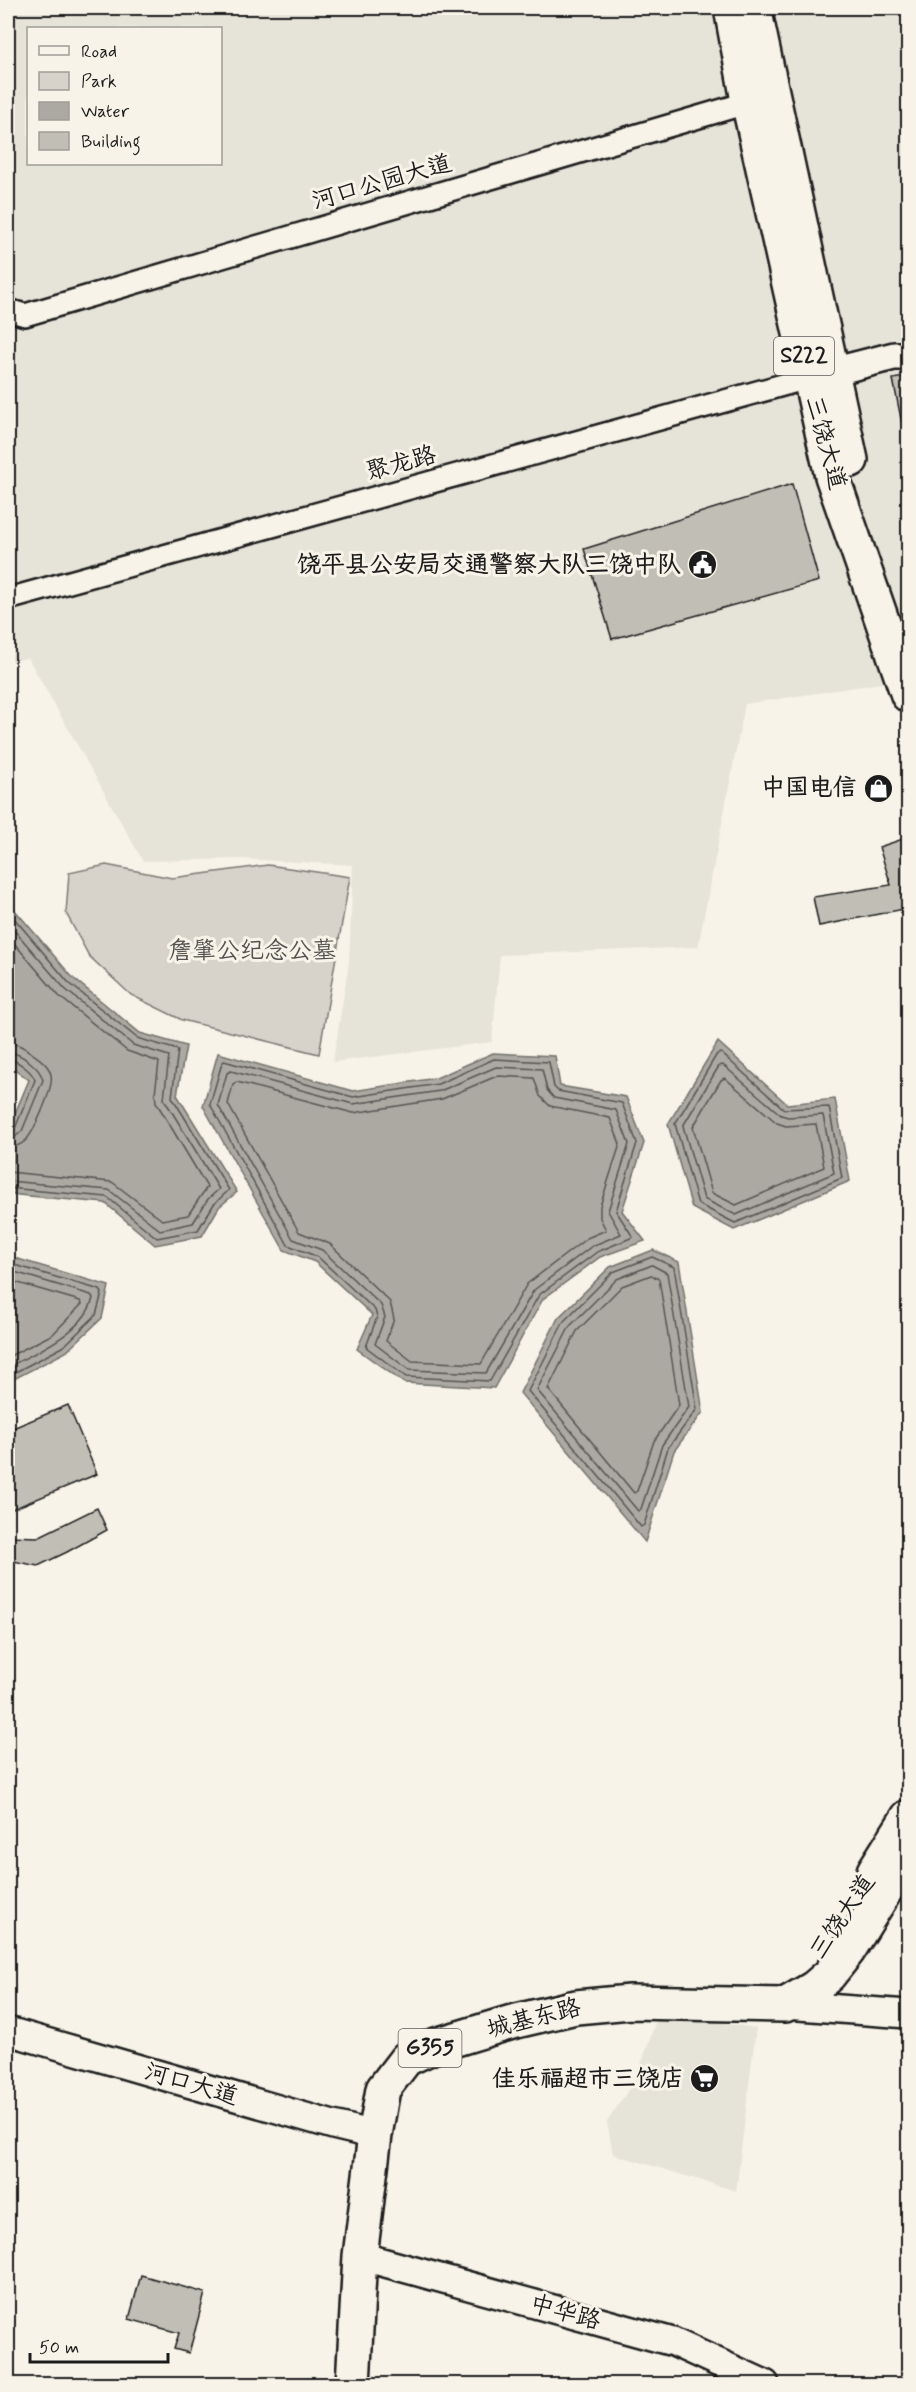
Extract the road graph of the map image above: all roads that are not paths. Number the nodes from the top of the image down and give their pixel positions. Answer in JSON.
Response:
{"nodes":[{"id":1,"x":731,"y":8,"type":"edge"},
{"id":2,"x":754,"y":8,"type":"edge"},
{"id":3,"x":760,"y":99,"type":"junction"},
{"id":4,"x":8,"y":310,"type":"edge"},
{"id":5,"x":909,"y":356,"type":"edge"},
{"id":6,"x":820,"y":375,"type":"junction"},
{"id":7,"x":8,"y":599,"type":"edge"},
{"id":8,"x":909,"y":632,"type":"edge"},
{"id":9,"x":909,"y":695,"type":"edge"},
{"id":10,"x":909,"y":1817,"type":"edge"},
{"id":11,"x":909,"y":1854,"type":"edge"},
{"id":12,"x":829,"y":1995,"type":"junction"},
{"id":13,"x":774,"y":2005,"type":"junction"},
{"id":14,"x":909,"y":2014,"type":"edge"},
{"id":15,"x":8,"y":2031,"type":"edge"},
{"id":16,"x":375,"y":2134,"type":"junction"},
{"id":17,"x":360,"y":2256,"type":"junction"},
{"id":18,"x":353,"y":2385,"type":"edge"},
{"id":19,"x":765,"y":2385,"type":"edge"}],
"edges":[{"from":1,"to":3,"type":"main road","name":"三饶大道","number":"S222"},
{"from":2,"to":3,"type":"main road","name":"三饶大道","number":"S222"},
{"from":3,"to":4,"type":"street","name":"河口公园大道"},
{"from":3,"to":6,"type":"main road","name":"三饶大道","number":"S222"},
{"from":5,"to":6,"type":"street"},
{"from":6,"to":7,"type":"street","name":"聚龙路"},
{"from":6,"to":8,"type":"main road","name":"三饶大道","number":"S222"},
{"from":6,"to":9,"type":"main road","name":"三饶大道","number":"S222"},
{"from":10,"to":13,"type":"main road","name":"三饶大道"},
{"from":11,"to":12,"type":"main road","name":"三饶大道"},
{"from":12,"to":13,"type":"main road","name":"三饶大道"},
{"from":12,"to":14,"type":"street"},
{"from":13,"to":16,"type":"main road","name":"城基东路","number":"G355"},
{"from":15,"to":16,"type":"street","name":"河口大道"},
{"from":16,"to":17,"type":"main road","name":"城基东路","number":"G355"},
{"from":17,"to":18,"type":"main road","name":"城基东路","number":"G355"},
{"from":17,"to":19,"type":"street","name":"中华路"}]}
